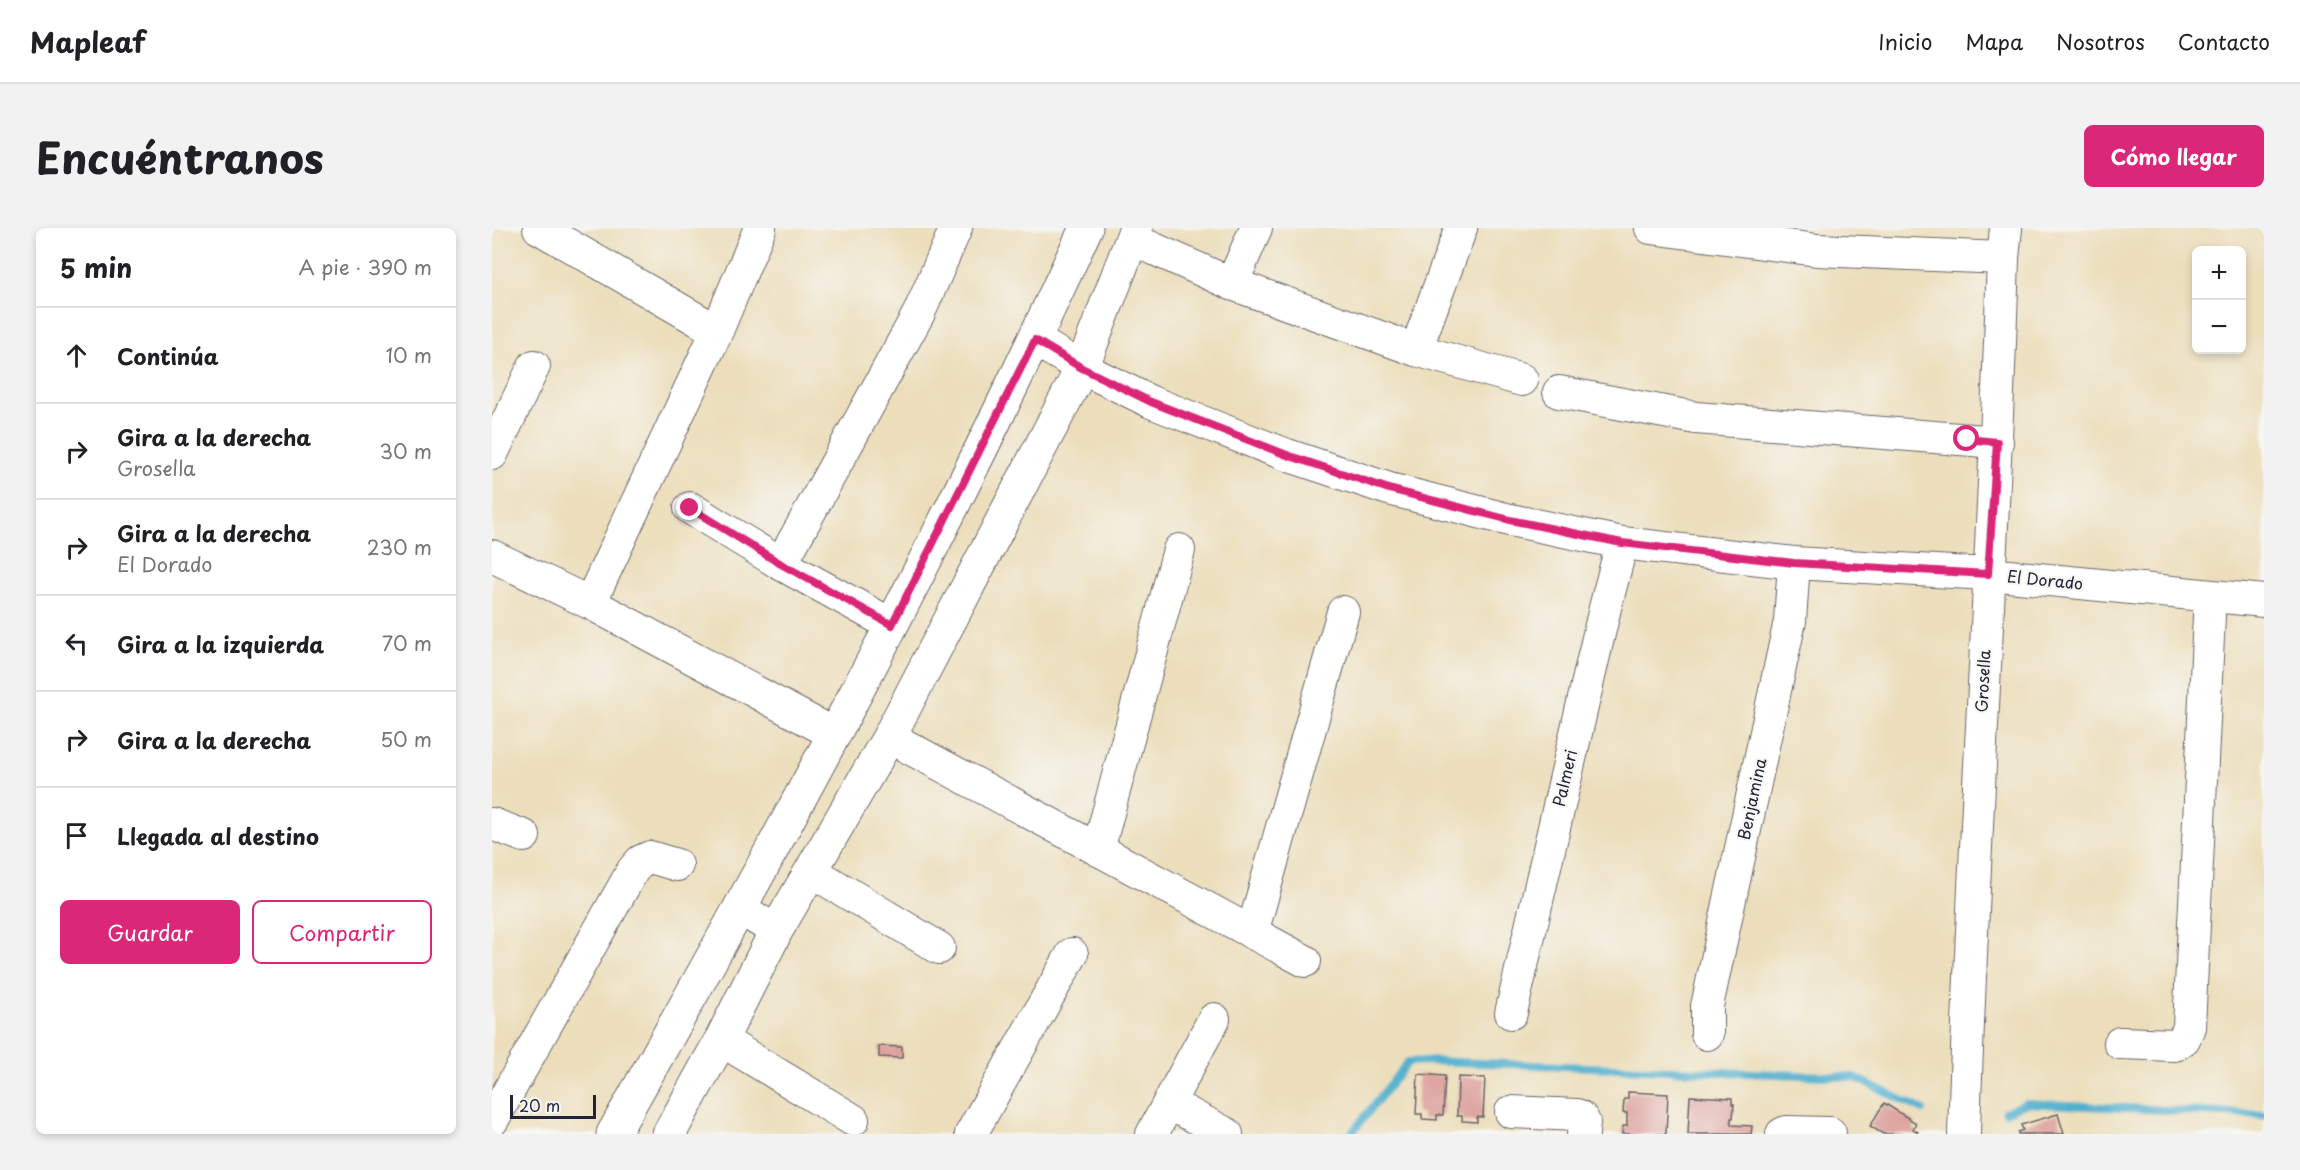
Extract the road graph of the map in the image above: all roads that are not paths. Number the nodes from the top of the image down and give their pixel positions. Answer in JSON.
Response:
{"nodes":[{"id":1,"x":539,"y":228,"type":"edge"},
{"id":2,"x":760,"y":228,"type":"edge"},
{"id":3,"x":956,"y":228,"type":"edge"},
{"id":4,"x":1086,"y":228,"type":"edge"},
{"id":5,"x":1256,"y":228,"type":"edge"},
{"id":6,"x":1461,"y":228,"type":"edge"},
{"id":7,"x":1651,"y":228,"type":"edge"},
{"id":8,"x":1134,"y":234,"type":"edge"},
{"id":9,"x":1818,"y":239,"type":"edge"},
{"id":10,"x":2005,"y":243,"type":"edge"},
{"id":11,"x":1232,"y":284,"type":"junction"},
{"id":12,"x":717,"y":331,"type":"junction"},
{"id":13,"x":1035,"y":340,"type":"junction"},
{"id":14,"x":1416,"y":350,"type":"junction"},
{"id":15,"x":534,"y":366,"type":"dead end"},
{"id":16,"x":1082,"y":368,"type":"junction"},
{"id":17,"x":1522,"y":380,"type":"dead end"},
{"id":18,"x":1559,"y":392,"type":"dead end"},
{"id":19,"x":1997,"y":442,"type":"junction"},
{"id":20,"x":492,"y":454,"type":"edge"},
{"id":21,"x":690,"y":508,"type":"dead end"},
{"id":22,"x":1622,"y":543,"type":"junction"},
{"id":23,"x":1179,"y":550,"type":"dead end"},
{"id":24,"x":492,"y":556,"type":"edge"},
{"id":25,"x":1794,"y":563,"type":"junction"},
{"id":26,"x":781,"y":564,"type":"junction"},
{"id":27,"x":1988,"y":574,"type":"junction"},
{"id":28,"x":2210,"y":596,"type":"junction"},
{"id":29,"x":2264,"y":601,"type":"edge"},
{"id":30,"x":590,"y":603,"type":"junction"},
{"id":31,"x":1342,"y":612,"type":"dead end"},
{"id":32,"x":892,"y":625,"type":"junction"},
{"id":33,"x":834,"y":734,"type":"junction"},
{"id":34,"x":889,"y":737,"type":"junction"},
{"id":35,"x":492,"y":825,"type":"edge"},
{"id":36,"x":524,"y":836,"type":"dead end"},
{"id":37,"x":1098,"y":850,"type":"junction"},
{"id":38,"x":677,"y":865,"type":"dead end"},
{"id":39,"x":811,"y":871,"type":"junction"},
{"id":40,"x":741,"y":909,"type":"junction"},
{"id":41,"x":776,"y":931,"type":"junction"},
{"id":42,"x":1252,"y":933,"type":"junction"},
{"id":43,"x":939,"y":948,"type":"dead end"},
{"id":44,"x":1072,"y":954,"type":"dead end"},
{"id":45,"x":1305,"y":962,"type":"dead end"},
{"id":46,"x":1511,"y":1013,"type":"dead end"},
{"id":47,"x":1214,"y":1019,"type":"dead end"},
{"id":48,"x":1707,"y":1034,"type":"dead end"},
{"id":49,"x":721,"y":1040,"type":"junction"},
{"id":50,"x":2120,"y":1043,"type":"dead end"},
{"id":51,"x":1170,"y":1104,"type":"junction"},
{"id":52,"x":1511,"y":1112,"type":"dead end"},
{"id":53,"x":853,"y":1120,"type":"dead end"},
{"id":54,"x":492,"y":1121,"type":"edge"},
{"id":55,"x":1830,"y":1133,"type":"edge"},
{"id":56,"x":614,"y":1134,"type":"edge"},
{"id":57,"x":669,"y":1134,"type":"edge"},
{"id":58,"x":971,"y":1134,"type":"edge"},
{"id":59,"x":1152,"y":1134,"type":"edge"},
{"id":60,"x":1227,"y":1134,"type":"edge"},
{"id":61,"x":1583,"y":1134,"type":"edge"},
{"id":62,"x":1782,"y":1134,"type":"edge"},
{"id":63,"x":1964,"y":1134,"type":"edge"}],
"edges":[{"from":1,"to":12,"type":"street"},
{"from":2,"to":12,"type":"street"},
{"from":3,"to":26,"type":"street"},
{"from":4,"to":13,"type":"street"},
{"from":5,"to":11,"type":"street"},
{"from":6,"to":14,"type":"street"},
{"from":7,"to":9,"type":"street"},
{"from":8,"to":11,"type":"street"},
{"from":8,"to":16,"type":"street"},
{"from":9,"to":10,"type":"street"},
{"from":10,"to":19,"type":"street","name":"Grosella"},
{"from":11,"to":14,"type":"street"},
{"from":12,"to":30,"type":"street"},
{"from":13,"to":16,"type":"street","name":"El Dorado"},
{"from":13,"to":32,"type":"street"},
{"from":14,"to":17,"type":"street"},
{"from":15,"to":20,"type":"street"},
{"from":16,"to":22,"type":"street","name":"El Dorado"},
{"from":16,"to":34,"type":"street"},
{"from":18,"to":19,"type":"street"},
{"from":19,"to":27,"type":"street","name":"Grosella"},
{"from":21,"to":26,"type":"street"},
{"from":22,"to":25,"type":"street","name":"El Dorado"},
{"from":22,"to":46,"type":"street","name":"Palmeri"},
{"from":23,"to":37,"type":"street"},
{"from":24,"to":30,"type":"street"},
{"from":25,"to":27,"type":"street","name":"El Dorado"},
{"from":25,"to":48,"type":"street","name":"Benjamina"},
{"from":26,"to":32,"type":"street"},
{"from":27,"to":28,"type":"street","name":"El Dorado"},
{"from":27,"to":63,"type":"street","name":"Grosella"},
{"from":28,"to":29,"type":"street","name":"El Dorado"},
{"from":28,"to":50,"type":"street"},
{"from":30,"to":33,"type":"street"},
{"from":31,"to":42,"type":"street"},
{"from":32,"to":33,"type":"street"},
{"from":33,"to":40,"type":"street"},
{"from":34,"to":37,"type":"street"},
{"from":34,"to":39,"type":"street"},
{"from":35,"to":36,"type":"street"},
{"from":37,"to":42,"type":"street"},
{"from":38,"to":54,"type":"street"},
{"from":39,"to":41,"type":"street"},
{"from":39,"to":43,"type":"street"},
{"from":40,"to":41,"type":"street"},
{"from":40,"to":56,"type":"street"},
{"from":41,"to":49,"type":"street"},
{"from":42,"to":45,"type":"street"},
{"from":44,"to":58,"type":"street"},
{"from":47,"to":51,"type":"street"},
{"from":49,"to":53,"type":"street"},
{"from":49,"to":57,"type":"street"},
{"from":51,"to":59,"type":"street"},
{"from":51,"to":60,"type":"street"},
{"from":52,"to":61,"type":"street"},
{"from":55,"to":62,"type":"street"}]}
